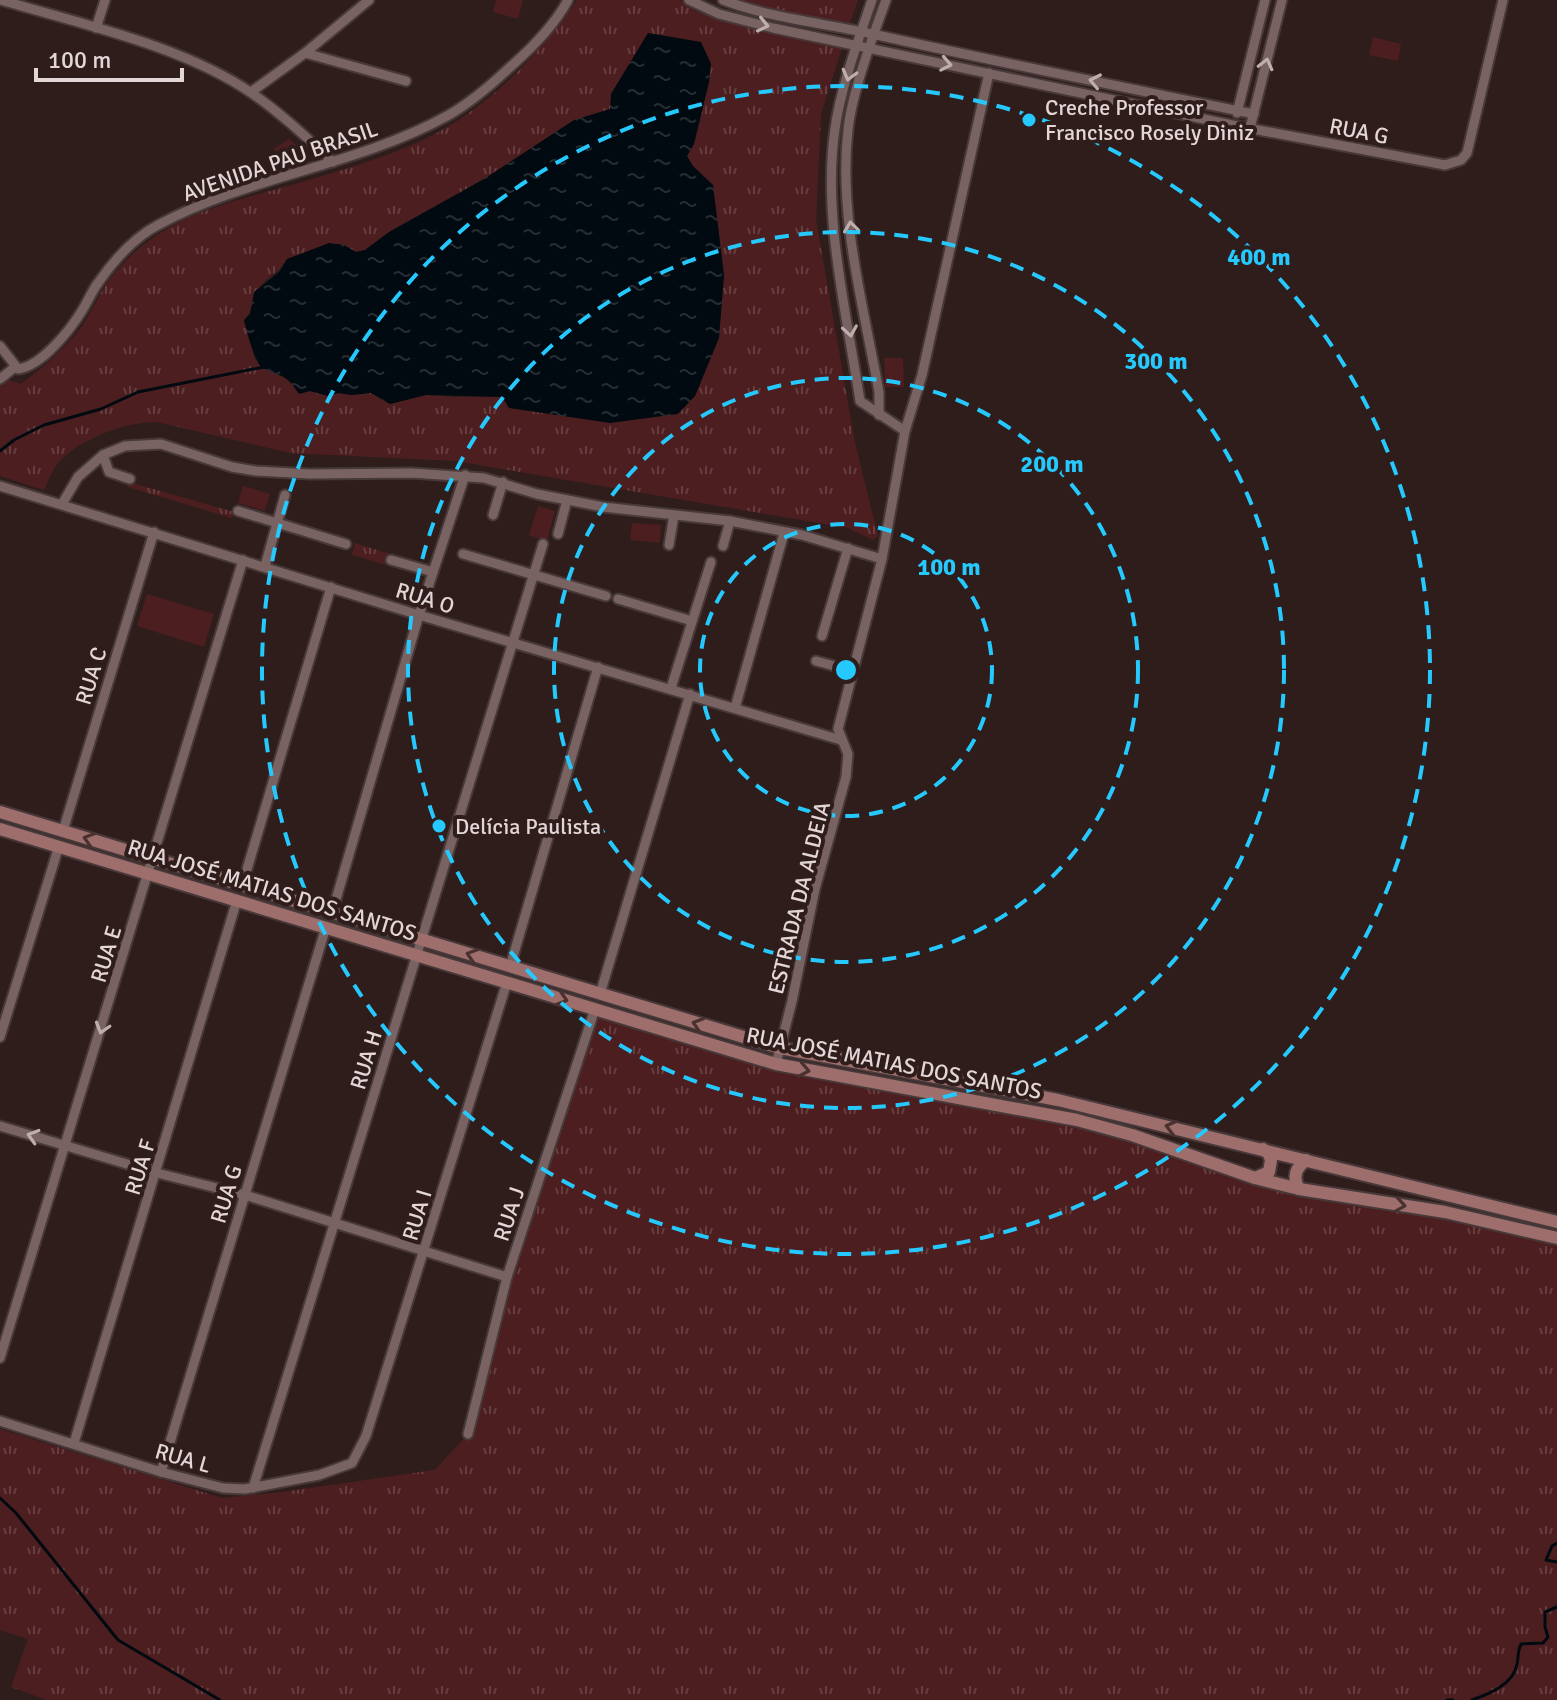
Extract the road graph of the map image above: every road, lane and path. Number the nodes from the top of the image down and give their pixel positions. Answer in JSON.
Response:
{"nodes":[{"id":1,"x":1,"y":0,"type":"edge"},
{"id":2,"x":105,"y":0,"type":"edge"},
{"id":3,"x":369,"y":0,"type":"edge"},
{"id":4,"x":568,"y":0,"type":"edge"},
{"id":5,"x":689,"y":0,"type":"edge"},
{"id":6,"x":723,"y":0,"type":"edge"},
{"id":7,"x":872,"y":0,"type":"edge"},
{"id":8,"x":886,"y":0,"type":"edge"},
{"id":9,"x":1265,"y":0,"type":"edge"},
{"id":10,"x":1282,"y":0,"type":"edge"},
{"id":11,"x":1503,"y":0,"type":"edge"},
{"id":12,"x":824,"y":26,"type":"junction"},
{"id":13,"x":96,"y":28,"type":"junction"},
{"id":14,"x":861,"y":32,"type":"junction"},
{"id":15,"x":874,"y":34,"type":"junction"},
{"id":16,"x":820,"y":37,"type":"junction"},
{"id":17,"x":857,"y":46,"type":"junction"},
{"id":18,"x":870,"y":48,"type":"junction"},
{"id":19,"x":305,"y":53,"type":"junction"},
{"id":20,"x":989,"y":73,"type":"junction"},
{"id":21,"x":406,"y":81,"type":"dead end"},
{"id":22,"x":251,"y":92,"type":"junction"},
{"id":23,"x":1238,"y":111,"type":"junction"},
{"id":24,"x":1254,"y":114,"type":"junction"},
{"id":25,"x":1234,"y":125,"type":"junction"},
{"id":26,"x":835,"y":127,"type":"junction"},
{"id":27,"x":848,"y":128,"type":"junction"},
{"id":28,"x":1250,"y":128,"type":"junction"},
{"id":29,"x":333,"y":162,"type":"junction"},
{"id":30,"x":0,"y":346,"type":"edge"},
{"id":31,"x":16,"y":368,"type":"junction"},
{"id":32,"x":0,"y":379,"type":"edge"},
{"id":33,"x":879,"y":415,"type":"junction"},
{"id":34,"x":905,"y":431,"type":"junction"},
{"id":35,"x":103,"y":455,"type":"junction"},
{"id":36,"x":465,"y":475,"type":"junction"},
{"id":37,"x":130,"y":479,"type":"dead end"},
{"id":38,"x":503,"y":482,"type":"junction"},
{"id":39,"x":0,"y":486,"type":"edge"},
{"id":40,"x":285,"y":495,"type":"dead end"},
{"id":41,"x":567,"y":500,"type":"junction"},
{"id":42,"x":62,"y":504,"type":"junction"},
{"id":43,"x":238,"y":511,"type":"dead end"},
{"id":44,"x":493,"y":515,"type":"dead end"},
{"id":45,"x":674,"y":515,"type":"junction"},
{"id":46,"x":730,"y":521,"type":"junction"},
{"id":47,"x":278,"y":523,"type":"junction"},
{"id":48,"x":154,"y":532,"type":"junction"},
{"id":49,"x":784,"y":533,"type":"junction"},
{"id":50,"x":558,"y":534,"type":"dead end"},
{"id":51,"x":346,"y":544,"type":"dead end"},
{"id":52,"x":543,"y":544,"type":"dead end"},
{"id":53,"x":669,"y":545,"type":"dead end"},
{"id":54,"x":723,"y":546,"type":"dead end"},
{"id":55,"x":848,"y":548,"type":"junction"},
{"id":56,"x":463,"y":554,"type":"dead end"},
{"id":57,"x":882,"y":559,"type":"junction"},
{"id":58,"x":243,"y":560,"type":"junction"},
{"id":59,"x":391,"y":560,"type":"dead end"},
{"id":60,"x":711,"y":562,"type":"dead end"},
{"id":61,"x":265,"y":566,"type":"junction"},
{"id":62,"x":433,"y":572,"type":"junction"},
{"id":63,"x":534,"y":574,"type":"junction"},
{"id":64,"x":331,"y":587,"type":"junction"},
{"id":65,"x":606,"y":596,"type":"dead end"},
{"id":66,"x":618,"y":599,"type":"dead end"},
{"id":67,"x":419,"y":615,"type":"junction"},
{"id":68,"x":692,"y":621,"type":"junction"},
{"id":69,"x":822,"y":636,"type":"dead end"},
{"id":70,"x":512,"y":642,"type":"junction"},
{"id":71,"x":816,"y":661,"type":"dead end"},
{"id":72,"x":598,"y":667,"type":"junction"},
{"id":73,"x":853,"y":671,"type":"junction"},
{"id":74,"x":671,"y":688,"type":"junction"},
{"id":75,"x":690,"y":694,"type":"junction"},
{"id":76,"x":735,"y":708,"type":"junction"},
{"id":77,"x":841,"y":740,"type":"junction"},
{"id":78,"x":0,"y":812,"type":"edge"},
{"id":79,"x":0,"y":829,"type":"edge"},
{"id":80,"x":63,"y":831,"type":"junction"},
{"id":81,"x":59,"y":846,"type":"junction"},
{"id":82,"x":153,"y":858,"type":"junction"},
{"id":83,"x":149,"y":873,"type":"junction"},
{"id":84,"x":242,"y":886,"type":"junction"},
{"id":85,"x":237,"y":900,"type":"junction"},
{"id":86,"x":332,"y":913,"type":"junction"},
{"id":87,"x":326,"y":927,"type":"junction"},
{"id":88,"x":421,"y":940,"type":"junction"},
{"id":89,"x":416,"y":955,"type":"junction"},
{"id":90,"x":510,"y":967,"type":"junction"},
{"id":91,"x":507,"y":982,"type":"junction"},
{"id":92,"x":600,"y":994,"type":"junction"},
{"id":93,"x":595,"y":1009,"type":"junction"},
{"id":94,"x":0,"y":1037,"type":"edge"},
{"id":95,"x":780,"y":1048,"type":"junction"},
{"id":96,"x":776,"y":1064,"type":"junction"},
{"id":97,"x":0,"y":1126,"type":"edge"},
{"id":98,"x":66,"y":1146,"type":"junction"},
{"id":99,"x":1263,"y":1149,"type":"junction"},
{"id":100,"x":1306,"y":1160,"type":"junction"},
{"id":101,"x":157,"y":1173,"type":"junction"},
{"id":102,"x":1255,"y":1178,"type":"junction"},
{"id":103,"x":1299,"y":1189,"type":"junction"},
{"id":104,"x":245,"y":1195,"type":"junction"},
{"id":105,"x":1557,"y":1222,"type":"edge"},
{"id":106,"x":334,"y":1225,"type":"junction"},
{"id":107,"x":1557,"y":1238,"type":"edge"},
{"id":108,"x":425,"y":1252,"type":"junction"},
{"id":109,"x":507,"y":1277,"type":"junction"},
{"id":110,"x":0,"y":1358,"type":"edge"},
{"id":111,"x":0,"y":1421,"type":"edge"},
{"id":112,"x":468,"y":1434,"type":"dead end"},
{"id":113,"x":74,"y":1443,"type":"junction"},
{"id":114,"x":357,"y":1457,"type":"joint"},
{"id":115,"x":161,"y":1472,"type":"junction"},
{"id":116,"x":253,"y":1488,"type":"junction"}],
"edges":[{"from":1,"to":13,"type":"street"},
{"from":2,"to":13,"type":"street"},
{"from":3,"to":19,"type":"street"},
{"from":4,"to":29,"type":"street","name":"AVENIDA PAU BRASIL"},
{"from":5,"to":16,"type":"street","name":"RUA G","one_way":true},
{"from":6,"to":12,"type":"street"},
{"from":7,"to":14,"type":"street"},
{"from":8,"to":15,"type":"street"},
{"from":9,"to":23,"type":"street"},
{"from":24,"to":10,"type":"street","one_way":true},
{"from":11,"to":28,"type":"street","name":"RUA G"},
{"from":12,"to":14,"type":"street"},
{"from":12,"to":16,"type":"street"},
{"from":13,"to":22,"type":"street"},
{"from":14,"to":15,"type":"street"},
{"from":14,"to":17,"type":"street"},
{"from":15,"to":18,"type":"street"},
{"from":23,"to":15,"type":"street","one_way":true},
{"from":16,"to":17,"type":"street","name":"RUA G"},
{"from":17,"to":18,"type":"street","name":"RUA G"},
{"from":17,"to":26,"type":"street","one_way":true},
{"from":18,"to":20,"type":"street","name":"RUA G","one_way":true},
{"from":18,"to":27,"type":"street"},
{"from":19,"to":21,"type":"street"},
{"from":19,"to":22,"type":"street"},
{"from":20,"to":25,"type":"street","name":"RUA G"},
{"from":20,"to":34,"type":"street","name":"ESTRADA DA ALDEIA"},
{"from":22,"to":29,"type":"street"},
{"from":23,"to":24,"type":"street"},
{"from":23,"to":25,"type":"street"},
{"from":24,"to":28,"type":"street"},
{"from":25,"to":28,"type":"street","name":"RUA G"},
{"from":26,"to":27,"type":"street"},
{"from":26,"to":33,"type":"street","one_way":true},
{"from":33,"to":27,"type":"street","one_way":true},
{"from":29,"to":31,"type":"street","name":"AVENIDA PAU BRASIL"},
{"from":30,"to":31,"type":"street"},
{"from":31,"to":32,"type":"street","name":"AVENIDA PAU BRASIL"},
{"from":33,"to":34,"type":"street"},
{"from":34,"to":57,"type":"street","name":"ESTRADA DA ALDEIA"},
{"from":35,"to":36,"type":"street"},
{"from":35,"to":37,"type":"street"},
{"from":35,"to":42,"type":"street"},
{"from":36,"to":38,"type":"street"},
{"from":36,"to":62,"type":"street"},
{"from":38,"to":41,"type":"street"},
{"from":38,"to":44,"type":"street"},
{"from":39,"to":42,"type":"street","name":"RUA O"},
{"from":40,"to":47,"type":"street"},
{"from":41,"to":45,"type":"street"},
{"from":41,"to":50,"type":"street"},
{"from":42,"to":48,"type":"street","name":"RUA O"},
{"from":43,"to":47,"type":"street"},
{"from":45,"to":46,"type":"street"},
{"from":45,"to":53,"type":"street"},
{"from":46,"to":49,"type":"street"},
{"from":46,"to":54,"type":"street"},
{"from":47,"to":51,"type":"street"},
{"from":47,"to":61,"type":"street"},
{"from":48,"to":58,"type":"street","name":"RUA O"},
{"from":48,"to":80,"type":"street","name":"RUA C"},
{"from":49,"to":55,"type":"street"},
{"from":49,"to":76,"type":"street"},
{"from":52,"to":63,"type":"street","name":"RUA H"},
{"from":55,"to":57,"type":"street"},
{"from":55,"to":69,"type":"street"},
{"from":56,"to":63,"type":"street"},
{"from":57,"to":73,"type":"street","name":"ESTRADA DA ALDEIA"},
{"from":58,"to":61,"type":"street","name":"RUA O"},
{"from":58,"to":82,"type":"street","name":"RUA E"},
{"from":59,"to":62,"type":"street"},
{"from":60,"to":68,"type":"street"},
{"from":61,"to":64,"type":"street","name":"RUA O"},
{"from":62,"to":67,"type":"street"},
{"from":63,"to":65,"type":"street"},
{"from":63,"to":70,"type":"street","name":"RUA H"},
{"from":64,"to":67,"type":"street","name":"RUA O"},
{"from":64,"to":84,"type":"street"},
{"from":66,"to":68,"type":"street"},
{"from":67,"to":70,"type":"street","name":"RUA O"},
{"from":67,"to":86,"type":"street"},
{"from":68,"to":74,"type":"street"},
{"from":70,"to":72,"type":"street","name":"RUA O"},
{"from":70,"to":88,"type":"street","name":"RUA H"},
{"from":71,"to":73,"type":"street"},
{"from":72,"to":74,"type":"street","name":"RUA O"},
{"from":72,"to":90,"type":"street"},
{"from":73,"to":77,"type":"street","name":"ESTRADA DA ALDEIA"},
{"from":74,"to":75,"type":"street","name":"RUA O"},
{"from":75,"to":76,"type":"street","name":"RUA O"},
{"from":75,"to":92,"type":"street"},
{"from":76,"to":77,"type":"street","name":"RUA O"},
{"from":77,"to":95,"type":"street","name":"ESTRADA DA ALDEIA"},
{"from":78,"to":80,"type":"main road","name":"RUA JOSÉ MATIAS DOS SANTOS"},
{"from":79,"to":81,"type":"main road","name":"RUA JOSÉ MATIAS DOS SANTOS"},
{"from":82,"to":80,"type":"main road","name":"RUA JOSÉ MATIAS DOS SANTOS","one_way":true},
{"from":81,"to":83,"type":"main road","name":"RUA JOSÉ MATIAS DOS SANTOS"},
{"from":81,"to":94,"type":"street"},
{"from":82,"to":83,"type":"street","name":"RUA E"},
{"from":82,"to":84,"type":"main road","name":"RUA JOSÉ MATIAS DOS SANTOS"},
{"from":83,"to":85,"type":"main road","name":"RUA JOSÉ MATIAS DOS SANTOS"},
{"from":83,"to":98,"type":"street","name":"RUA E","one_way":true},
{"from":84,"to":86,"type":"main road","name":"RUA JOSÉ MATIAS DOS SANTOS"},
{"from":85,"to":87,"type":"main road","name":"RUA JOSÉ MATIAS DOS SANTOS"},
{"from":85,"to":101,"type":"street","name":"RUA F"},
{"from":86,"to":88,"type":"main road","name":"RUA JOSÉ MATIAS DOS SANTOS"},
{"from":87,"to":89,"type":"main road","name":"RUA JOSÉ MATIAS DOS SANTOS"},
{"from":87,"to":104,"type":"street","name":"RUA G"},
{"from":88,"to":89,"type":"street","name":"RUA H"},
{"from":90,"to":88,"type":"main road","name":"RUA JOSÉ MATIAS DOS SANTOS","one_way":true},
{"from":89,"to":91,"type":"main road","name":"RUA JOSÉ MATIAS DOS SANTOS"},
{"from":89,"to":106,"type":"street","name":"RUA H"},
{"from":90,"to":92,"type":"main road","name":"RUA JOSÉ MATIAS DOS SANTOS"},
{"from":91,"to":93,"type":"main road","name":"RUA JOSÉ MATIAS DOS SANTOS","one_way":true},
{"from":91,"to":108,"type":"street","name":"RUA I"},
{"from":95,"to":92,"type":"main road","name":"RUA JOSÉ MATIAS DOS SANTOS","one_way":true},
{"from":93,"to":96,"type":"main road","name":"RUA JOSÉ MATIAS DOS SANTOS"},
{"from":93,"to":109,"type":"street","name":"RUA J"},
{"from":95,"to":96,"type":"street","name":"ESTRADA DA ALDEIA"},
{"from":99,"to":95,"type":"main road","name":"RUA JOSÉ MATIAS DOS SANTOS","one_way":true},
{"from":96,"to":102,"type":"main road","name":"RUA JOSÉ MATIAS DOS SANTOS","one_way":true},
{"from":98,"to":97,"type":"street","one_way":true},
{"from":98,"to":101,"type":"street"},
{"from":98,"to":110,"type":"street","name":"RUA E"},
{"from":99,"to":100,"type":"main road","name":"RUA JOSÉ MATIAS DOS SANTOS"},
{"from":99,"to":102,"type":"main road"},
{"from":100,"to":103,"type":"main road"},
{"from":100,"to":105,"type":"main road","name":"RUA JOSÉ MATIAS DOS SANTOS"},
{"from":101,"to":104,"type":"street"},
{"from":101,"to":113,"type":"street","name":"RUA F"},
{"from":102,"to":103,"type":"main road","name":"RUA JOSÉ MATIAS DOS SANTOS"},
{"from":103,"to":107,"type":"main road","name":"RUA JOSÉ MATIAS DOS SANTOS","one_way":true},
{"from":104,"to":106,"type":"street"},
{"from":104,"to":115,"type":"street","name":"RUA G"},
{"from":106,"to":108,"type":"street"},
{"from":106,"to":116,"type":"street","name":"RUA H"},
{"from":108,"to":109,"type":"street"},
{"from":108,"to":114,"type":"street","name":"RUA I"},
{"from":109,"to":112,"type":"street","name":"RUA J"},
{"from":111,"to":113,"type":"street","name":"RUA L"},
{"from":113,"to":115,"type":"street","name":"RUA L"},
{"from":114,"to":116,"type":"street","name":"RUA L"},
{"from":115,"to":116,"type":"street","name":"RUA L"}]}
